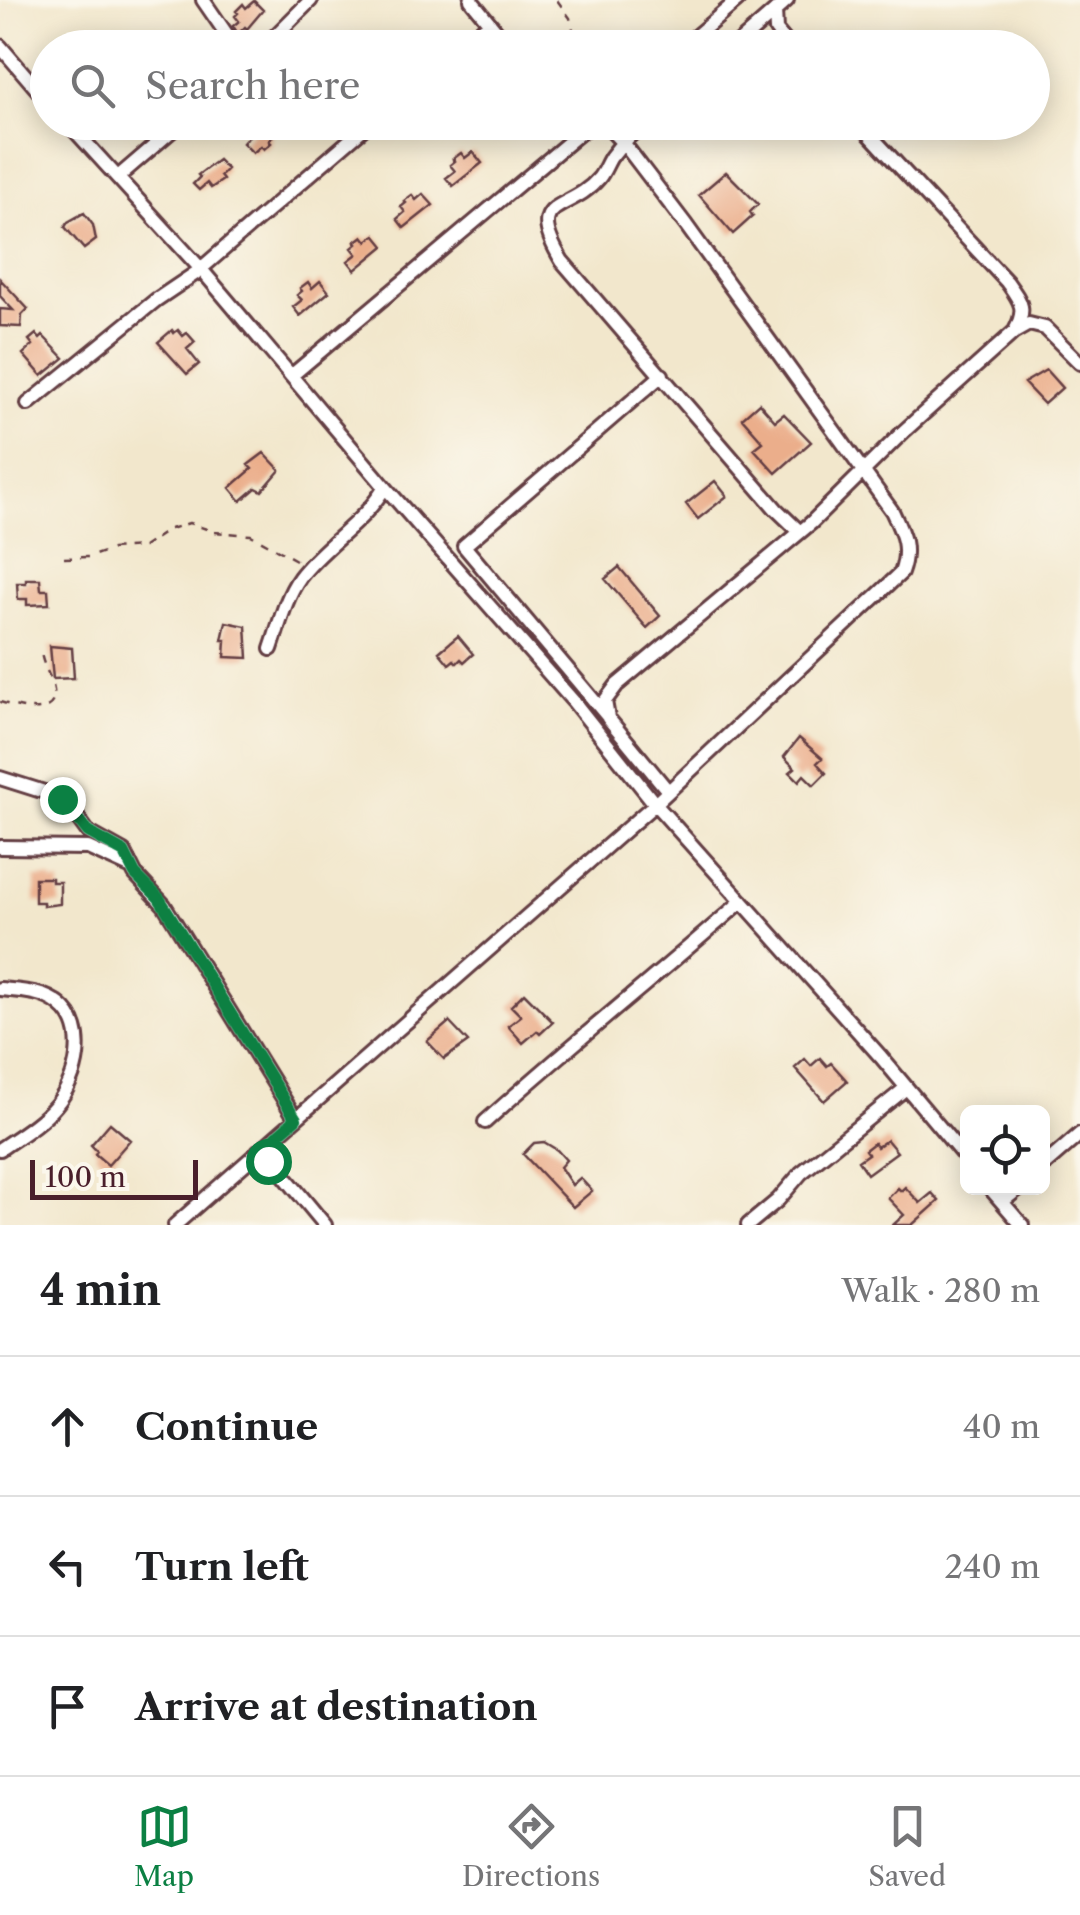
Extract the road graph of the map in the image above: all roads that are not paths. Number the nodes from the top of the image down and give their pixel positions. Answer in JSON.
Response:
{"nodes":[{"id":1,"x":202,"y":0,"type":"edge"},
{"id":2,"x":311,"y":0,"type":"edge"},
{"id":3,"x":472,"y":0,"type":"edge"},
{"id":4,"x":738,"y":0,"type":"edge"},
{"id":5,"x":787,"y":0,"type":"edge"},
{"id":6,"x":775,"y":11,"type":"junction"},
{"id":7,"x":490,"y":23,"type":"junction"},
{"id":8,"x":757,"y":26,"type":"junction"},
{"id":9,"x":223,"y":30,"type":"edge"},
{"id":10,"x":281,"y":30,"type":"edge"},
{"id":11,"x":482,"y":30,"type":"edge"},
{"id":12,"x":496,"y":30,"type":"edge"},
{"id":13,"x":703,"y":30,"type":"edge"},
{"id":14,"x":752,"y":30,"type":"edge"},
{"id":15,"x":776,"y":30,"type":"joint"},
{"id":16,"x":0,"y":46,"type":"edge"},
{"id":17,"x":30,"y":81,"type":"edge"},
{"id":18,"x":84,"y":140,"type":"edge"},
{"id":19,"x":161,"y":140,"type":"edge"},
{"id":20,"x":350,"y":140,"type":"edge"},
{"id":21,"x":561,"y":140,"type":"edge"},
{"id":22,"x":624,"y":140,"type":"edge"},
{"id":23,"x":875,"y":140,"type":"edge"},
{"id":24,"x":622,"y":142,"type":"junction"},
{"id":25,"x":118,"y":176,"type":"junction"},
{"id":26,"x":200,"y":268,"type":"junction"},
{"id":27,"x":1020,"y":300,"type":"junction"},
{"id":28,"x":1045,"y":328,"type":"junction"},
{"id":29,"x":1014,"y":334,"type":"junction"},
{"id":30,"x":1080,"y":363,"type":"edge"},
{"id":31,"x":662,"y":375,"type":"junction"},
{"id":32,"x":292,"y":376,"type":"junction"},
{"id":33,"x":28,"y":404,"type":"dead end"},
{"id":34,"x":863,"y":470,"type":"junction"},
{"id":35,"x":386,"y":488,"type":"junction"},
{"id":36,"x":800,"y":532,"type":"junction"},
{"id":37,"x":271,"y":649,"type":"dead end"},
{"id":38,"x":608,"y":718,"type":"junction"},
{"id":39,"x":0,"y":778,"type":"edge"},
{"id":40,"x":668,"y":791,"type":"junction"},
{"id":41,"x":655,"y":804,"type":"junction"},
{"id":42,"x":0,"y":848,"type":"edge"},
{"id":43,"x":132,"y":868,"type":"junction"},
{"id":44,"x":742,"y":901,"type":"junction"},
{"id":45,"x":0,"y":989,"type":"edge"},
{"id":46,"x":906,"y":1088,"type":"junction"},
{"id":47,"x":296,"y":1119,"type":"junction"},
{"id":48,"x":485,"y":1122,"type":"dead end"},
{"id":49,"x":1080,"y":1134,"type":"edge"},
{"id":50,"x":0,"y":1149,"type":"edge"},
{"id":51,"x":258,"y":1152,"type":"junction"},
{"id":52,"x":960,"y":1152,"type":"edge"},
{"id":53,"x":1050,"y":1160,"type":"edge"},
{"id":54,"x":996,"y":1195,"type":"edge"},
{"id":55,"x":1010,"y":1195,"type":"edge"},
{"id":56,"x":1002,"y":1202,"type":"junction"},
{"id":57,"x":176,"y":1225,"type":"edge"},
{"id":58,"x":325,"y":1225,"type":"edge"},
{"id":59,"x":748,"y":1225,"type":"edge"},
{"id":60,"x":1022,"y":1225,"type":"edge"}],
"edges":[{"from":1,"to":9,"type":"street"},
{"from":2,"to":10,"type":"street"},
{"from":3,"to":7,"type":"street"},
{"from":4,"to":13,"type":"street"},
{"from":5,"to":6,"type":"street"},
{"from":6,"to":8,"type":"street"},
{"from":6,"to":15,"type":"street"},
{"from":7,"to":11,"type":"street"},
{"from":7,"to":12,"type":"street"},
{"from":8,"to":14,"type":"street"},
{"from":8,"to":15,"type":"street"},
{"from":16,"to":17,"type":"street"},
{"from":18,"to":25,"type":"street"},
{"from":19,"to":25,"type":"street"},
{"from":20,"to":26,"type":"street"},
{"from":21,"to":32,"type":"street"},
{"from":22,"to":24,"type":"street"},
{"from":23,"to":27,"type":"street"},
{"from":24,"to":31,"type":"street"},
{"from":24,"to":34,"type":"street"},
{"from":25,"to":26,"type":"street"},
{"from":26,"to":32,"type":"street"},
{"from":26,"to":33,"type":"street"},
{"from":27,"to":28,"type":"street"},
{"from":27,"to":29,"type":"street"},
{"from":28,"to":29,"type":"street"},
{"from":28,"to":30,"type":"street"},
{"from":29,"to":34,"type":"street"},
{"from":31,"to":36,"type":"street"},
{"from":31,"to":38,"type":"street"},
{"from":32,"to":35,"type":"street"},
{"from":34,"to":36,"type":"street"},
{"from":34,"to":40,"type":"street"},
{"from":35,"to":37,"type":"street"},
{"from":35,"to":41,"type":"street"},
{"from":36,"to":38,"type":"street"},
{"from":38,"to":40,"type":"street"},
{"from":39,"to":43,"type":"street"},
{"from":40,"to":41,"type":"street"},
{"from":41,"to":44,"type":"street"},
{"from":41,"to":47,"type":"street"},
{"from":42,"to":43,"type":"street"},
{"from":43,"to":47,"type":"street"},
{"from":44,"to":46,"type":"street"},
{"from":44,"to":48,"type":"street"},
{"from":45,"to":50,"type":"street"},
{"from":46,"to":52,"type":"street"},
{"from":46,"to":59,"type":"street"},
{"from":47,"to":51,"type":"street"},
{"from":49,"to":53,"type":"street"},
{"from":51,"to":57,"type":"street"},
{"from":51,"to":58,"type":"street"},
{"from":54,"to":56,"type":"street"},
{"from":55,"to":56,"type":"street"},
{"from":56,"to":60,"type":"street"}]}
